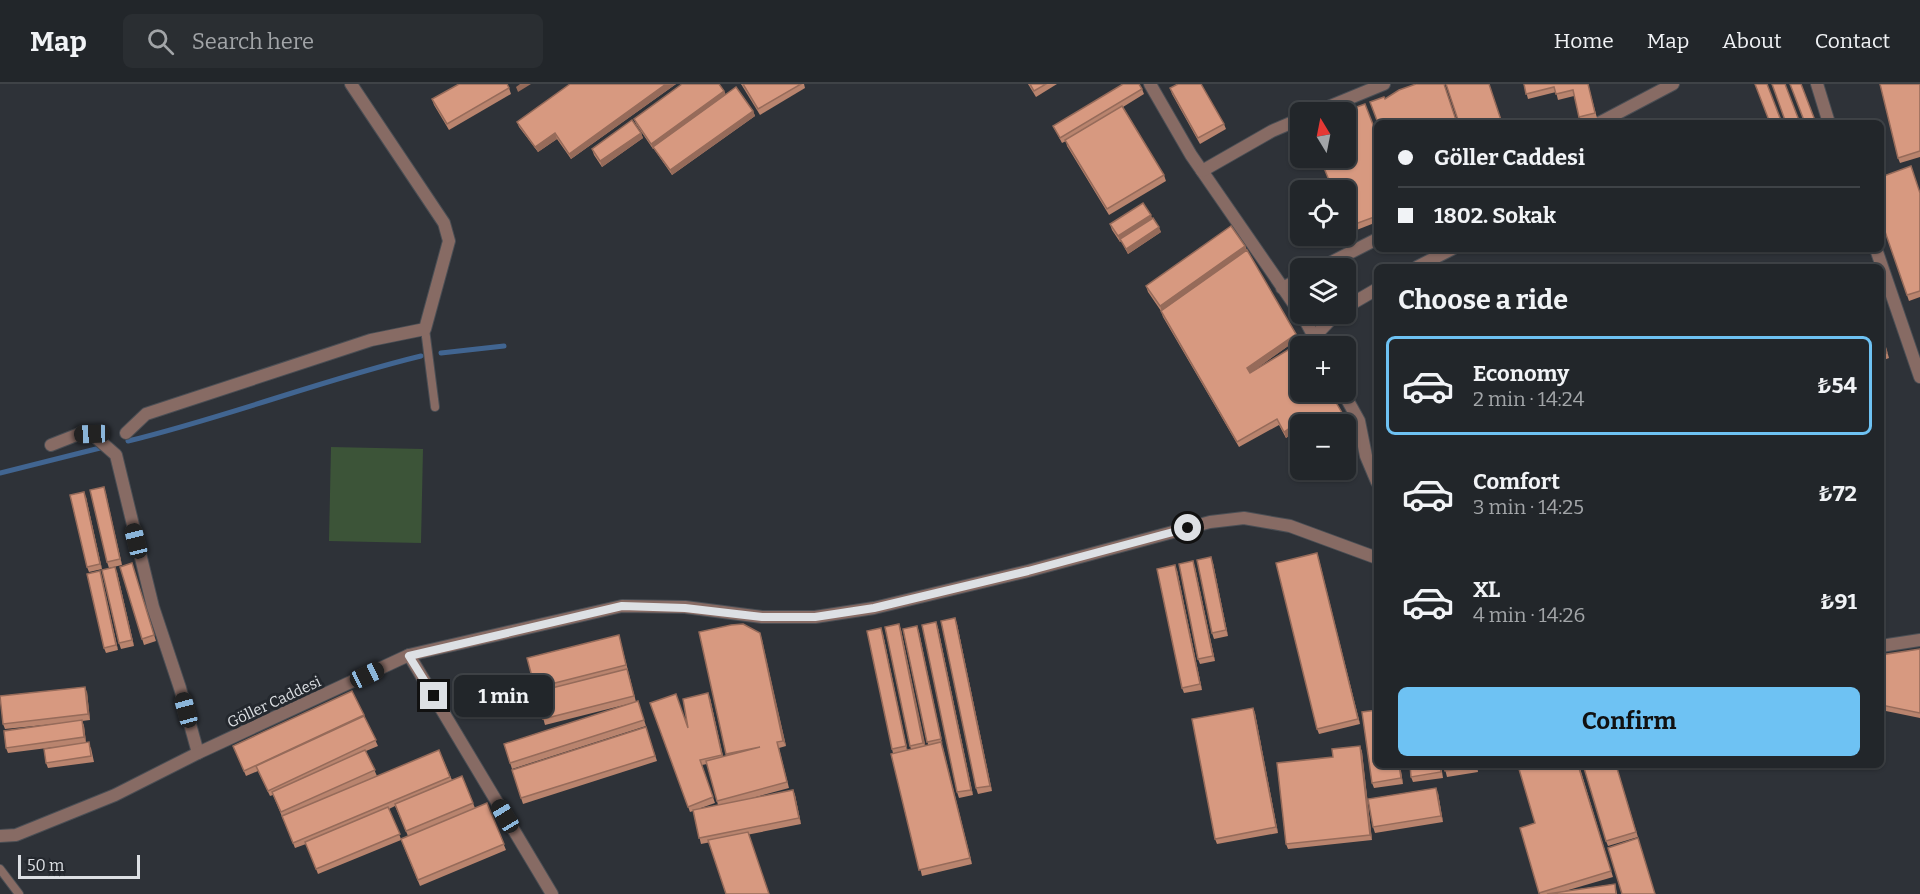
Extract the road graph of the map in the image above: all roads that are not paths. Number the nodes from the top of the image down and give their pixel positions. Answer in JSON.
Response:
{"nodes":[{"id":1,"x":351,"y":84,"type":"edge"},
{"id":2,"x":1150,"y":84,"type":"edge"},
{"id":3,"x":1384,"y":84,"type":"edge"},
{"id":4,"x":1673,"y":84,"type":"edge"},
{"id":5,"x":1817,"y":84,"type":"edge"},
{"id":6,"x":1340,"y":102,"type":"edge"},
{"id":7,"x":1605,"y":120,"type":"edge"},
{"id":8,"x":1828,"y":120,"type":"edge"},
{"id":9,"x":1290,"y":123,"type":"edge"},
{"id":10,"x":1202,"y":171,"type":"junction"},
{"id":11,"x":1374,"y":241,"type":"edge"},
{"id":12,"x":1446,"y":252,"type":"edge"},
{"id":13,"x":1340,"y":258,"type":"edge"},
{"id":14,"x":1423,"y":264,"type":"edge"},
{"id":15,"x":1884,"y":272,"type":"edge"},
{"id":16,"x":1290,"y":284,"type":"edge"},
{"id":17,"x":1282,"y":288,"type":"junction"},
{"id":18,"x":1374,"y":291,"type":"edge"},
{"id":19,"x":1356,"y":301,"type":"edge"},
{"id":20,"x":425,"y":329,"type":"junction"},
{"id":21,"x":1312,"y":336,"type":"edge"},
{"id":22,"x":1920,"y":376,"type":"edge"},
{"id":23,"x":1349,"y":402,"type":"edge"},
{"id":24,"x":435,"y":407,"type":"dead end"},
{"id":25,"x":126,"y":433,"type":"dead end"},
{"id":26,"x":51,"y":445,"type":"dead end"},
{"id":27,"x":1374,"y":475,"type":"edge"},
{"id":28,"x":1374,"y":557,"type":"edge"},
{"id":29,"x":1920,"y":640,"type":"edge"},
{"id":30,"x":1884,"y":646,"type":"edge"},
{"id":31,"x":409,"y":656,"type":"junction"},
{"id":32,"x":198,"y":753,"type":"junction"},
{"id":33,"x":0,"y":836,"type":"edge"},
{"id":34,"x":0,"y":869,"type":"edge"},
{"id":35,"x":19,"y":894,"type":"edge"},
{"id":36,"x":552,"y":894,"type":"edge"}],
"edges":[{"from":1,"to":20,"type":"street"},
{"from":2,"to":10,"type":"street"},
{"from":3,"to":6,"type":"street"},
{"from":4,"to":7,"type":"street"},
{"from":5,"to":8,"type":"street"},
{"from":9,"to":10,"type":"street"},
{"from":10,"to":17,"type":"street"},
{"from":11,"to":13,"type":"street"},
{"from":12,"to":14,"type":"street"},
{"from":15,"to":22,"type":"street"},
{"from":16,"to":17,"type":"street"},
{"from":17,"to":21,"type":"street"},
{"from":18,"to":19,"type":"street"},
{"from":20,"to":24,"type":"lane"},
{"from":20,"to":25,"type":"street"},
{"from":23,"to":27,"type":"street"},
{"from":26,"to":32,"type":"street"},
{"from":28,"to":31,"type":"street","name":"Göller Caddesi"},
{"from":29,"to":30,"type":"street"},
{"from":31,"to":32,"type":"street","name":"Göller Caddesi"},
{"from":31,"to":36,"type":"street"},
{"from":32,"to":33,"type":"street","name":"Göller Caddesi"},
{"from":34,"to":35,"type":"lane"}]}
